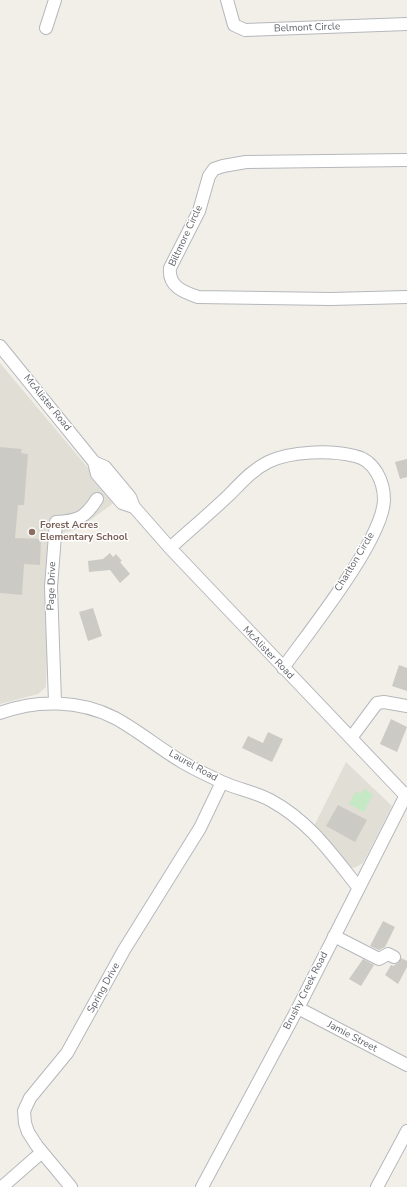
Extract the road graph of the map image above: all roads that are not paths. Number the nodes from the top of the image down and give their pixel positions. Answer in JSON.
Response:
{"nodes":[{"id":1,"x":54,"y":0,"type":"edge"},
{"id":2,"x":227,"y":0,"type":"edge"},
{"id":3,"x":407,"y":24,"type":"edge"},
{"id":4,"x":46,"y":28,"type":"dead end"},
{"id":5,"x":407,"y":160,"type":"edge"},
{"id":6,"x":407,"y":297,"type":"edge"},
{"id":7,"x":0,"y":346,"type":"edge"},
{"id":8,"x":94,"y":462,"type":"junction"},
{"id":9,"x":101,"y":478,"type":"junction"},
{"id":10,"x":115,"y":495,"type":"junction"},
{"id":11,"x":98,"y":499,"type":"junction"},
{"id":12,"x":134,"y":507,"type":"junction"},
{"id":13,"x":170,"y":548,"type":"junction"},
{"id":14,"x":283,"y":668,"type":"junction"},
{"id":15,"x":55,"y":702,"type":"junction"},
{"id":16,"x":407,"y":706,"type":"edge"},
{"id":17,"x":0,"y":713,"type":"edge"},
{"id":18,"x":351,"y":738,"type":"junction"},
{"id":19,"x":222,"y":782,"type":"junction"},
{"id":20,"x":406,"y":795,"type":"edge"},
{"id":21,"x":358,"y":887,"type":"junction"},
{"id":22,"x":334,"y":936,"type":"junction"},
{"id":23,"x":394,"y":957,"type":"dead end"},
{"id":24,"x":298,"y":1008,"type":"junction"},
{"id":25,"x":407,"y":1065,"type":"edge"},
{"id":26,"x":407,"y":1131,"type":"edge"},
{"id":27,"x":42,"y":1152,"type":"junction"},
{"id":28,"x":2,"y":1187,"type":"edge"},
{"id":29,"x":71,"y":1187,"type":"edge"},
{"id":30,"x":202,"y":1187,"type":"edge"},
{"id":31,"x":377,"y":1187,"type":"edge"}],
"edges":[{"from":1,"to":4,"type":"street"},
{"from":2,"to":3,"type":"street","name":"Belmont Circle"},
{"from":5,"to":6,"type":"street","name":"Biltmore Circle"},
{"from":7,"to":8,"type":"street","name":"McAlister Road"},
{"from":8,"to":9,"type":"street","name":"McAlister Road"},
{"from":8,"to":12,"type":"street","name":"McAlister Road"},
{"from":9,"to":10,"type":"street","name":"McAlister Road"},
{"from":9,"to":11,"type":"street"},
{"from":10,"to":11,"type":"street"},
{"from":10,"to":12,"type":"street","name":"McAlister Road"},
{"from":11,"to":15,"type":"street","name":"Page Drive"},
{"from":12,"to":13,"type":"street","name":"McAlister Road"},
{"from":13,"to":14,"type":"street","name":"McAlister Road"},
{"from":13,"to":14,"type":"street","name":"Charlton Circle"},
{"from":14,"to":18,"type":"street","name":"McAlister Road"},
{"from":15,"to":17,"type":"street","name":"Laurel Road"},
{"from":15,"to":19,"type":"street","name":"Laurel Road"},
{"from":16,"to":18,"type":"street"},
{"from":18,"to":20,"type":"street","name":"McAlister Road"},
{"from":19,"to":21,"type":"street","name":"Laurel Road"},
{"from":19,"to":27,"type":"street","name":"Spring Drive"},
{"from":20,"to":21,"type":"street","name":"Brushy Creek Road"},
{"from":21,"to":22,"type":"street","name":"Brushy Creek Road"},
{"from":22,"to":23,"type":"street"},
{"from":22,"to":24,"type":"street","name":"Brushy Creek Road"},
{"from":24,"to":25,"type":"street","name":"Jamie Street"},
{"from":24,"to":30,"type":"street","name":"Brushy Creek Road"},
{"from":26,"to":31,"type":"street"},
{"from":27,"to":28,"type":"street"},
{"from":27,"to":29,"type":"street","name":"Spring Drive"}]}
